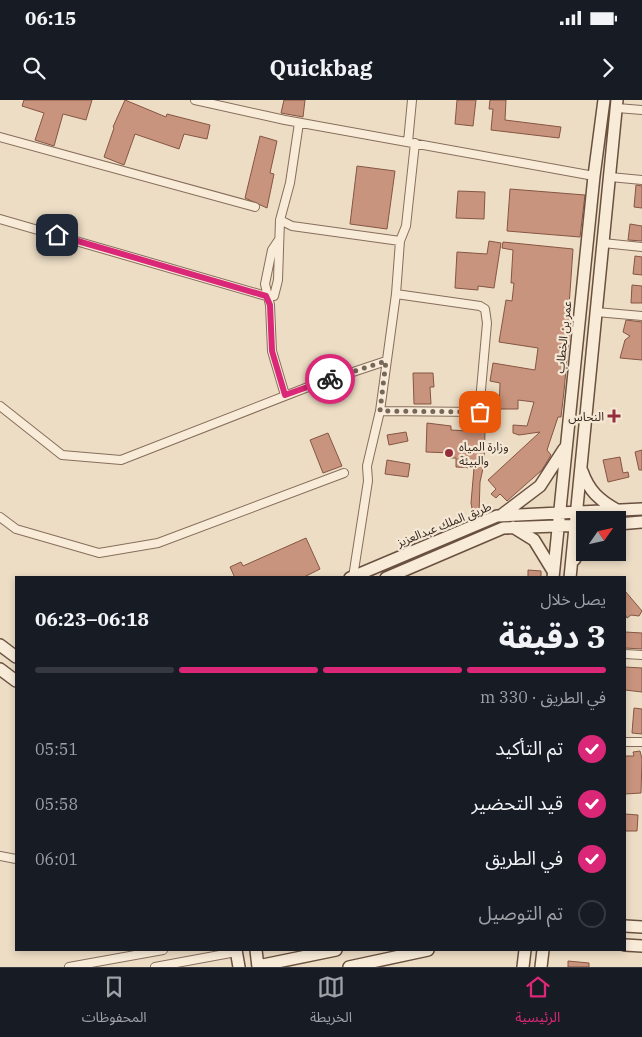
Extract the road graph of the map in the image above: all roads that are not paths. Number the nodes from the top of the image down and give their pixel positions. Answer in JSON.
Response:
{"nodes":[{"id":1,"x":196,"y":100,"type":"edge"},
{"id":2,"x":412,"y":100,"type":"edge"},
{"id":3,"x":604,"y":100,"type":"edge"},
{"id":4,"x":617,"y":104,"type":"edge"},
{"id":5,"x":642,"y":110,"type":"edge"},
{"id":6,"x":300,"y":123,"type":"junction"},
{"id":7,"x":0,"y":137,"type":"edge"},
{"id":8,"x":411,"y":143,"type":"junction"},
{"id":9,"x":594,"y":176,"type":"junction"},
{"id":10,"x":610,"y":177,"type":"junction"},
{"id":11,"x":642,"y":180,"type":"edge"},
{"id":12,"x":255,"y":207,"type":"dead end"},
{"id":13,"x":0,"y":219,"type":"edge"},
{"id":14,"x":280,"y":220,"type":"junction"},
{"id":15,"x":278,"y":241,"type":"junction"},
{"id":16,"x":400,"y":241,"type":"junction"},
{"id":17,"x":603,"y":243,"type":"junction"},
{"id":18,"x":642,"y":247,"type":"edge"},
{"id":19,"x":396,"y":294,"type":"junction"},
{"id":20,"x":266,"y":296,"type":"junction"},
{"id":21,"x":596,"y":312,"type":"junction"},
{"id":22,"x":642,"y":316,"type":"edge"},
{"id":23,"x":386,"y":361,"type":"junction"},
{"id":24,"x":285,"y":395,"type":"junction"},
{"id":25,"x":0,"y":406,"type":"edge"},
{"id":26,"x":380,"y":411,"type":"junction"},
{"id":27,"x":566,"y":445,"type":"junction"},
{"id":28,"x":581,"y":467,"type":"junction"},
{"id":29,"x":344,"y":474,"type":"dead end"},
{"id":30,"x":642,"y":509,"type":"edge"},
{"id":31,"x":577,"y":511,"type":"edge"},
{"id":32,"x":618,"y":511,"type":"joint"},
{"id":33,"x":576,"y":512,"type":"edge"},
{"id":34,"x":559,"y":513,"type":"junction"},
{"id":35,"x":503,"y":514,"type":"junction"},
{"id":36,"x":0,"y":517,"type":"edge"},
{"id":37,"x":642,"y":522,"type":"edge"},
{"id":38,"x":626,"y":523,"type":"edge"},
{"id":39,"x":558,"y":525,"type":"junction"},
{"id":40,"x":576,"y":525,"type":"edge"},
{"id":41,"x":511,"y":527,"type":"junction"},
{"id":42,"x":576,"y":546,"type":"edge"},
{"id":43,"x":576,"y":557,"type":"edge"},
{"id":44,"x":571,"y":573,"type":"edge"},
{"id":45,"x":553,"y":574,"type":"edge"},
{"id":46,"x":352,"y":576,"type":"edge"},
{"id":47,"x":354,"y":576,"type":"edge"},
{"id":48,"x":391,"y":576,"type":"edge"},
{"id":49,"x":0,"y":645,"type":"edge"},
{"id":50,"x":626,"y":654,"type":"edge"},
{"id":51,"x":642,"y":655,"type":"edge"},
{"id":52,"x":15,"y":656,"type":"edge"},
{"id":53,"x":0,"y":668,"type":"edge"},
{"id":54,"x":15,"y":680,"type":"edge"},
{"id":55,"x":626,"y":742,"type":"edge"},
{"id":56,"x":642,"y":742,"type":"edge"},
{"id":57,"x":0,"y":856,"type":"edge"},
{"id":58,"x":15,"y":858,"type":"edge"},
{"id":59,"x":626,"y":926,"type":"edge"},
{"id":60,"x":642,"y":927,"type":"edge"},
{"id":61,"x":626,"y":945,"type":"edge"},
{"id":62,"x":642,"y":946,"type":"edge"},
{"id":63,"x":157,"y":951,"type":"edge"},
{"id":64,"x":236,"y":951,"type":"edge"},
{"id":65,"x":256,"y":951,"type":"edge"},
{"id":66,"x":331,"y":951,"type":"edge"},
{"id":67,"x":423,"y":951,"type":"edge"},
{"id":68,"x":525,"y":951,"type":"edge"},
{"id":69,"x":543,"y":951,"type":"edge"},
{"id":70,"x":69,"y":967,"type":"edge"},
{"id":71,"x":155,"y":967,"type":"edge"},
{"id":72,"x":239,"y":967,"type":"edge"},
{"id":73,"x":258,"y":967,"type":"edge"},
{"id":74,"x":349,"y":967,"type":"edge"},
{"id":75,"x":523,"y":967,"type":"edge"},
{"id":76,"x":541,"y":967,"type":"edge"}],
"edges":[{"from":1,"to":6,"type":"street"},
{"from":2,"to":8,"type":"street"},
{"from":3,"to":9,"type":"street","name":"عمر بن الخطاب"},
{"from":4,"to":5,"type":"street"},
{"from":4,"to":10,"type":"street"},
{"from":6,"to":8,"type":"street"},
{"from":6,"to":14,"type":"street"},
{"from":7,"to":12,"type":"street"},
{"from":8,"to":9,"type":"street"},
{"from":8,"to":16,"type":"street"},
{"from":9,"to":27,"type":"street","name":"عمر بن الخطاب"},
{"from":10,"to":11,"type":"street"},
{"from":10,"to":17,"type":"street"},
{"from":13,"to":20,"type":"street"},
{"from":14,"to":15,"type":"street"},
{"from":14,"to":16,"type":"street"},
{"from":15,"to":20,"type":"street"},
{"from":15,"to":20,"type":"street"},
{"from":16,"to":19,"type":"street"},
{"from":17,"to":18,"type":"street"},
{"from":17,"to":21,"type":"street"},
{"from":19,"to":23,"type":"street"},
{"from":19,"to":26,"type":"street"},
{"from":20,"to":24,"type":"street"},
{"from":21,"to":22,"type":"street"},
{"from":21,"to":28,"type":"street"},
{"from":23,"to":24,"type":"street"},
{"from":23,"to":26,"type":"street"},
{"from":24,"to":25,"type":"street"},
{"from":26,"to":46,"type":"street"},
{"from":27,"to":34,"type":"street","name":"عمر بن الخطاب"},
{"from":27,"to":35,"type":"street"},
{"from":28,"to":31,"type":"street"},
{"from":28,"to":32,"type":"street"},
{"from":29,"to":36,"type":"street"},
{"from":30,"to":32,"type":"street","name":"طريق الملك عبدالعزيز"},
{"from":33,"to":34,"type":"street","name":"طريق الملك عبدالعزيز"},
{"from":34,"to":35,"type":"street","name":"طريق الملك عبدالعزيز"},
{"from":34,"to":39,"type":"street","name":"عمر بن الخطاب"},
{"from":35,"to":47,"type":"street","name":"طريق الملك عبدالعزيز"},
{"from":37,"to":38,"type":"street"},
{"from":39,"to":40,"type":"street","name":"طريق الملك عبدالعزيز"},
{"from":39,"to":41,"type":"street","name":"طريق الملك عبدالعزيز"},
{"from":39,"to":45,"type":"street","name":"عمر بن الخطاب"},
{"from":41,"to":45,"type":"street"},
{"from":41,"to":48,"type":"street","name":"طريق الملك عبدالعزيز"},
{"from":42,"to":44,"type":"street"},
{"from":43,"to":44,"type":"street"},
{"from":49,"to":52,"type":"street"},
{"from":50,"to":51,"type":"street"},
{"from":53,"to":54,"type":"street"},
{"from":55,"to":56,"type":"street"},
{"from":57,"to":58,"type":"street"},
{"from":59,"to":60,"type":"street"},
{"from":61,"to":62,"type":"street"},
{"from":63,"to":70,"type":"street"},
{"from":64,"to":71,"type":"street"},
{"from":64,"to":72,"type":"street"},
{"from":65,"to":73,"type":"street"},
{"from":66,"to":73,"type":"street"},
{"from":67,"to":74,"type":"street"},
{"from":68,"to":75,"type":"street"},
{"from":69,"to":76,"type":"street"}]}
